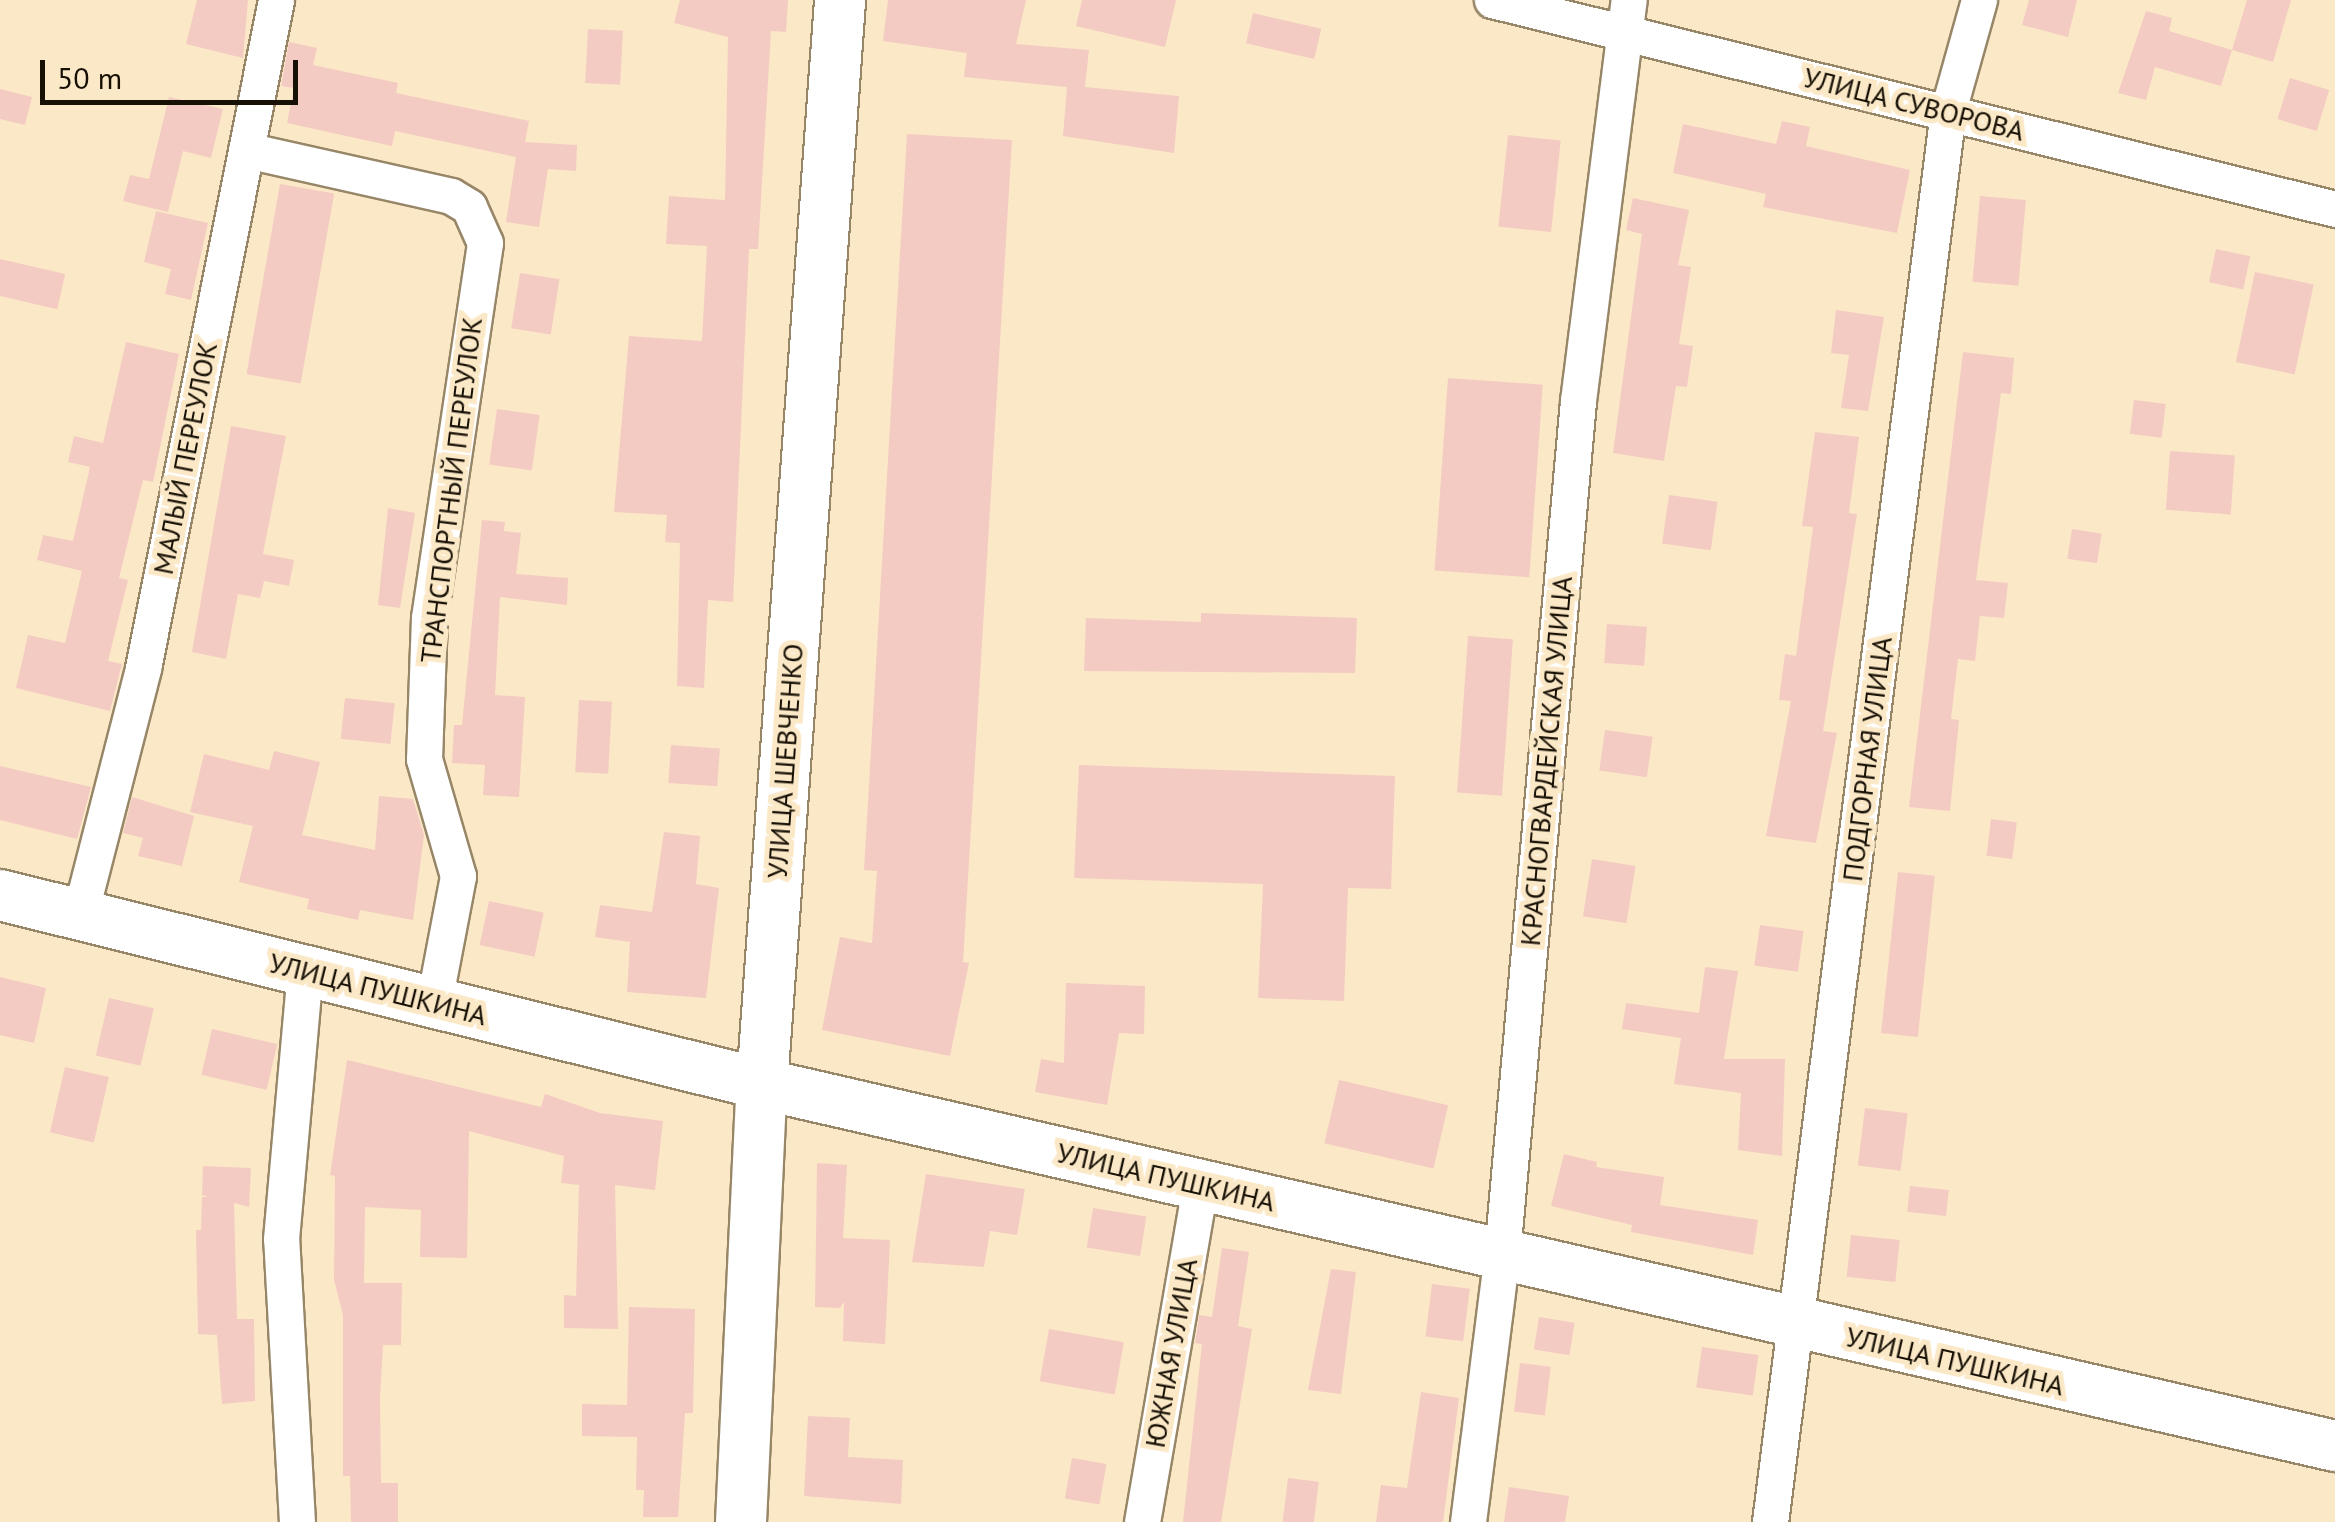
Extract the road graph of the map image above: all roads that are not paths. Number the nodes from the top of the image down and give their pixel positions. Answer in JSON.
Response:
{"nodes":[{"id":1,"x":276,"y":0,"type":"edge"},
{"id":2,"x":840,"y":0,"type":"edge"},
{"id":3,"x":1492,"y":0,"type":"edge"},
{"id":4,"x":1979,"y":0,"type":"edge"},
{"id":5,"x":1624,"y":16,"type":"edge"},
{"id":6,"x":1948,"y":111,"type":"junction"},
{"id":7,"x":246,"y":150,"type":"junction"},
{"id":8,"x":2334,"y":206,"type":"edge"},
{"id":9,"x":0,"y":894,"type":"edge"},
{"id":10,"x":80,"y":914,"type":"junction"},
{"id":11,"x":305,"y":970,"type":"junction"},
{"id":12,"x":434,"y":1002,"type":"junction"},
{"id":13,"x":762,"y":1084,"type":"junction"},
{"id":14,"x":1200,"y":1185,"type":"junction"},
{"id":15,"x":1502,"y":1254,"type":"junction"},
{"id":16,"x":1797,"y":1326,"type":"junction"},
{"id":17,"x":2335,"y":1446,"type":"edge"},
{"id":18,"x":297,"y":1522,"type":"edge"},
{"id":19,"x":741,"y":1522,"type":"edge"},
{"id":20,"x":1142,"y":1522,"type":"edge"},
{"id":21,"x":1468,"y":1522,"type":"edge"},
{"id":22,"x":1770,"y":1522,"type":"edge"}],
"edges":[{"from":1,"to":7,"type":"street","name":"МАЛЫЙ ПЕРЕУЛОК"},
{"from":2,"to":13,"type":"street","name":"УЛИЦА ШЕВЧЕНКО"},
{"from":3,"to":5,"type":"street","name":"УЛИЦА СУВОРОВА"},
{"from":4,"to":6,"type":"street","name":"ПОДГОРНАЯ УЛИЦА"},
{"from":5,"to":6,"type":"street","name":"УЛИЦА СУВОРОВА"},
{"from":5,"to":15,"type":"street","name":"КРАСНОГВАРДЕЙСКАЯ УЛИЦА"},
{"from":6,"to":8,"type":"street","name":"УЛИЦА СУВОРОВА"},
{"from":6,"to":16,"type":"street","name":"ПОДГОРНАЯ УЛИЦА"},
{"from":7,"to":10,"type":"street","name":"МАЛЫЙ ПЕРЕУЛОК"},
{"from":7,"to":12,"type":"street","name":"ТРАНСПОРТНЫЙ ПЕРЕУЛОК"},
{"from":9,"to":10,"type":"street","name":"УЛИЦА ПУШКИНА"},
{"from":10,"to":11,"type":"street","name":"УЛИЦА ПУШКИНА"},
{"from":11,"to":12,"type":"street","name":"УЛИЦА ПУШКИНА"},
{"from":11,"to":18,"type":"street"},
{"from":12,"to":13,"type":"street","name":"УЛИЦА ПУШКИНА"},
{"from":13,"to":14,"type":"street","name":"УЛИЦА ПУШКИНА"},
{"from":13,"to":19,"type":"street","name":"УЛИЦА ШЕВЧЕНКО"},
{"from":14,"to":15,"type":"street","name":"УЛИЦА ПУШКИНА"},
{"from":14,"to":20,"type":"street","name":"ЮЖНАЯ УЛИЦА"},
{"from":15,"to":16,"type":"street","name":"УЛИЦА ПУШКИНА"},
{"from":15,"to":21,"type":"street","name":"КРАСНОГВАРДЕЙСКАЯ УЛИЦА"},
{"from":16,"to":17,"type":"street","name":"УЛИЦА ПУШКИНА"},
{"from":16,"to":22,"type":"street","name":"ПОДГОРНАЯ УЛИЦА"}]}
